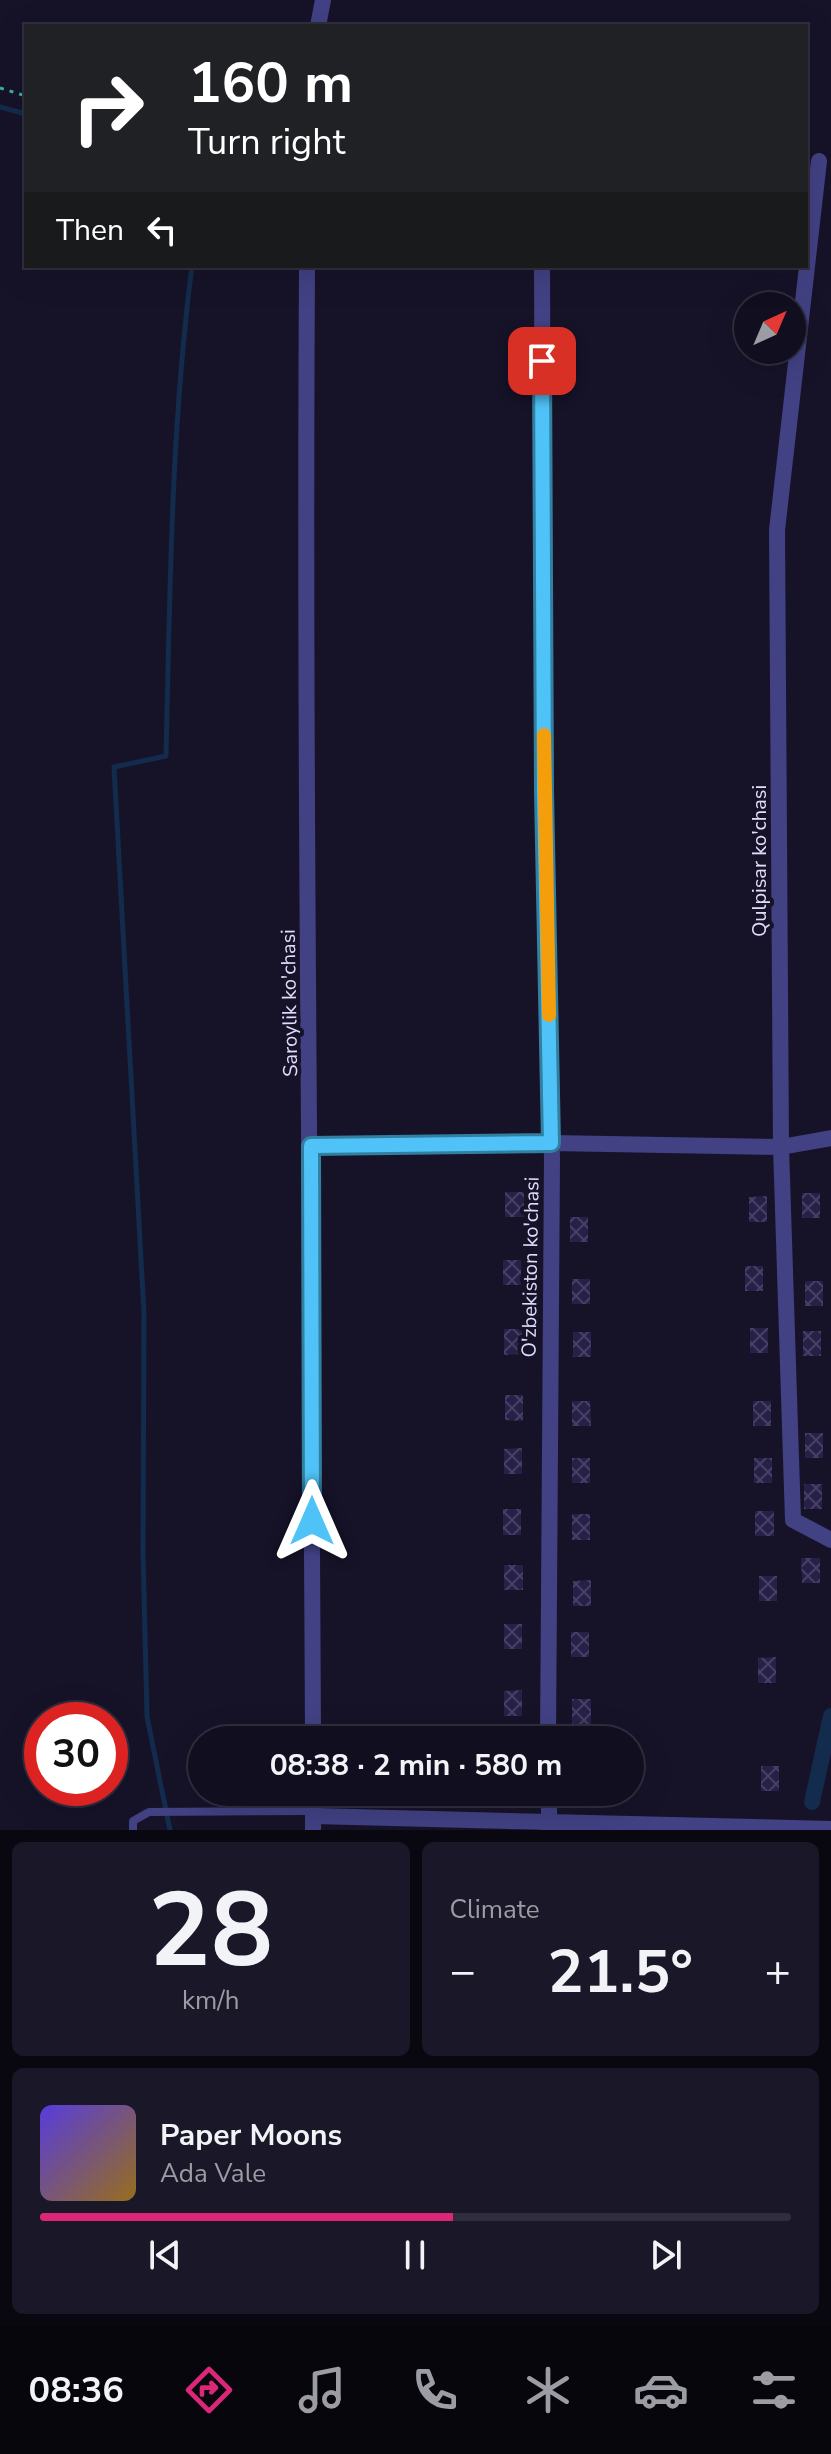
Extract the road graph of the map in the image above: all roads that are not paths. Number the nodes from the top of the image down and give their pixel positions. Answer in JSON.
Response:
{"nodes":[{"id":1,"x":323,"y":0,"type":"edge"},
{"id":2,"x":318,"y":24,"type":"edge"},
{"id":3,"x":819,"y":161,"type":"dead end"},
{"id":4,"x":808,"y":258,"type":"edge"},
{"id":5,"x":307,"y":268,"type":"edge"},
{"id":6,"x":542,"y":268,"type":"edge"},
{"id":7,"x":807,"y":268,"type":"edge"},
{"id":8,"x":831,"y":1138,"type":"edge"},
{"id":9,"x":551,"y":1143,"type":"junction"},
{"id":10,"x":311,"y":1146,"type":"junction"},
{"id":11,"x":781,"y":1147,"type":"junction"},
{"id":12,"x":831,"y":1540,"type":"edge"},
{"id":13,"x":313,"y":1726,"type":"edge"},
{"id":14,"x":548,"y":1726,"type":"edge"},
{"id":15,"x":313,"y":1819,"type":"edge"},
{"id":16,"x":549,"y":1826,"type":"edge"},
{"id":17,"x":831,"y":1829,"type":"edge"},
{"id":18,"x":133,"y":1830,"type":"edge"}],
"edges":[{"from":1,"to":2,"type":"street"},
{"from":3,"to":4,"type":"street","name":"Qulpisar ko'chasi"},
{"from":5,"to":10,"type":"street","name":"Saroylik ko'chasi"},
{"from":6,"to":9,"type":"street","name":"O'zbekiston ko'chasi"},
{"from":7,"to":11,"type":"street","name":"Qulpisar ko'chasi"},
{"from":8,"to":11,"type":"street"},
{"from":9,"to":10,"type":"street"},
{"from":9,"to":11,"type":"street"},
{"from":9,"to":14,"type":"street","name":"O'zbekiston ko'chasi"},
{"from":10,"to":13,"type":"street","name":"Saroylik ko'chasi"},
{"from":11,"to":12,"type":"street","name":"Qulpisar ko'chasi"},
{"from":15,"to":16,"type":"street"},
{"from":15,"to":18,"type":"lane"},
{"from":16,"to":17,"type":"street"}]}
